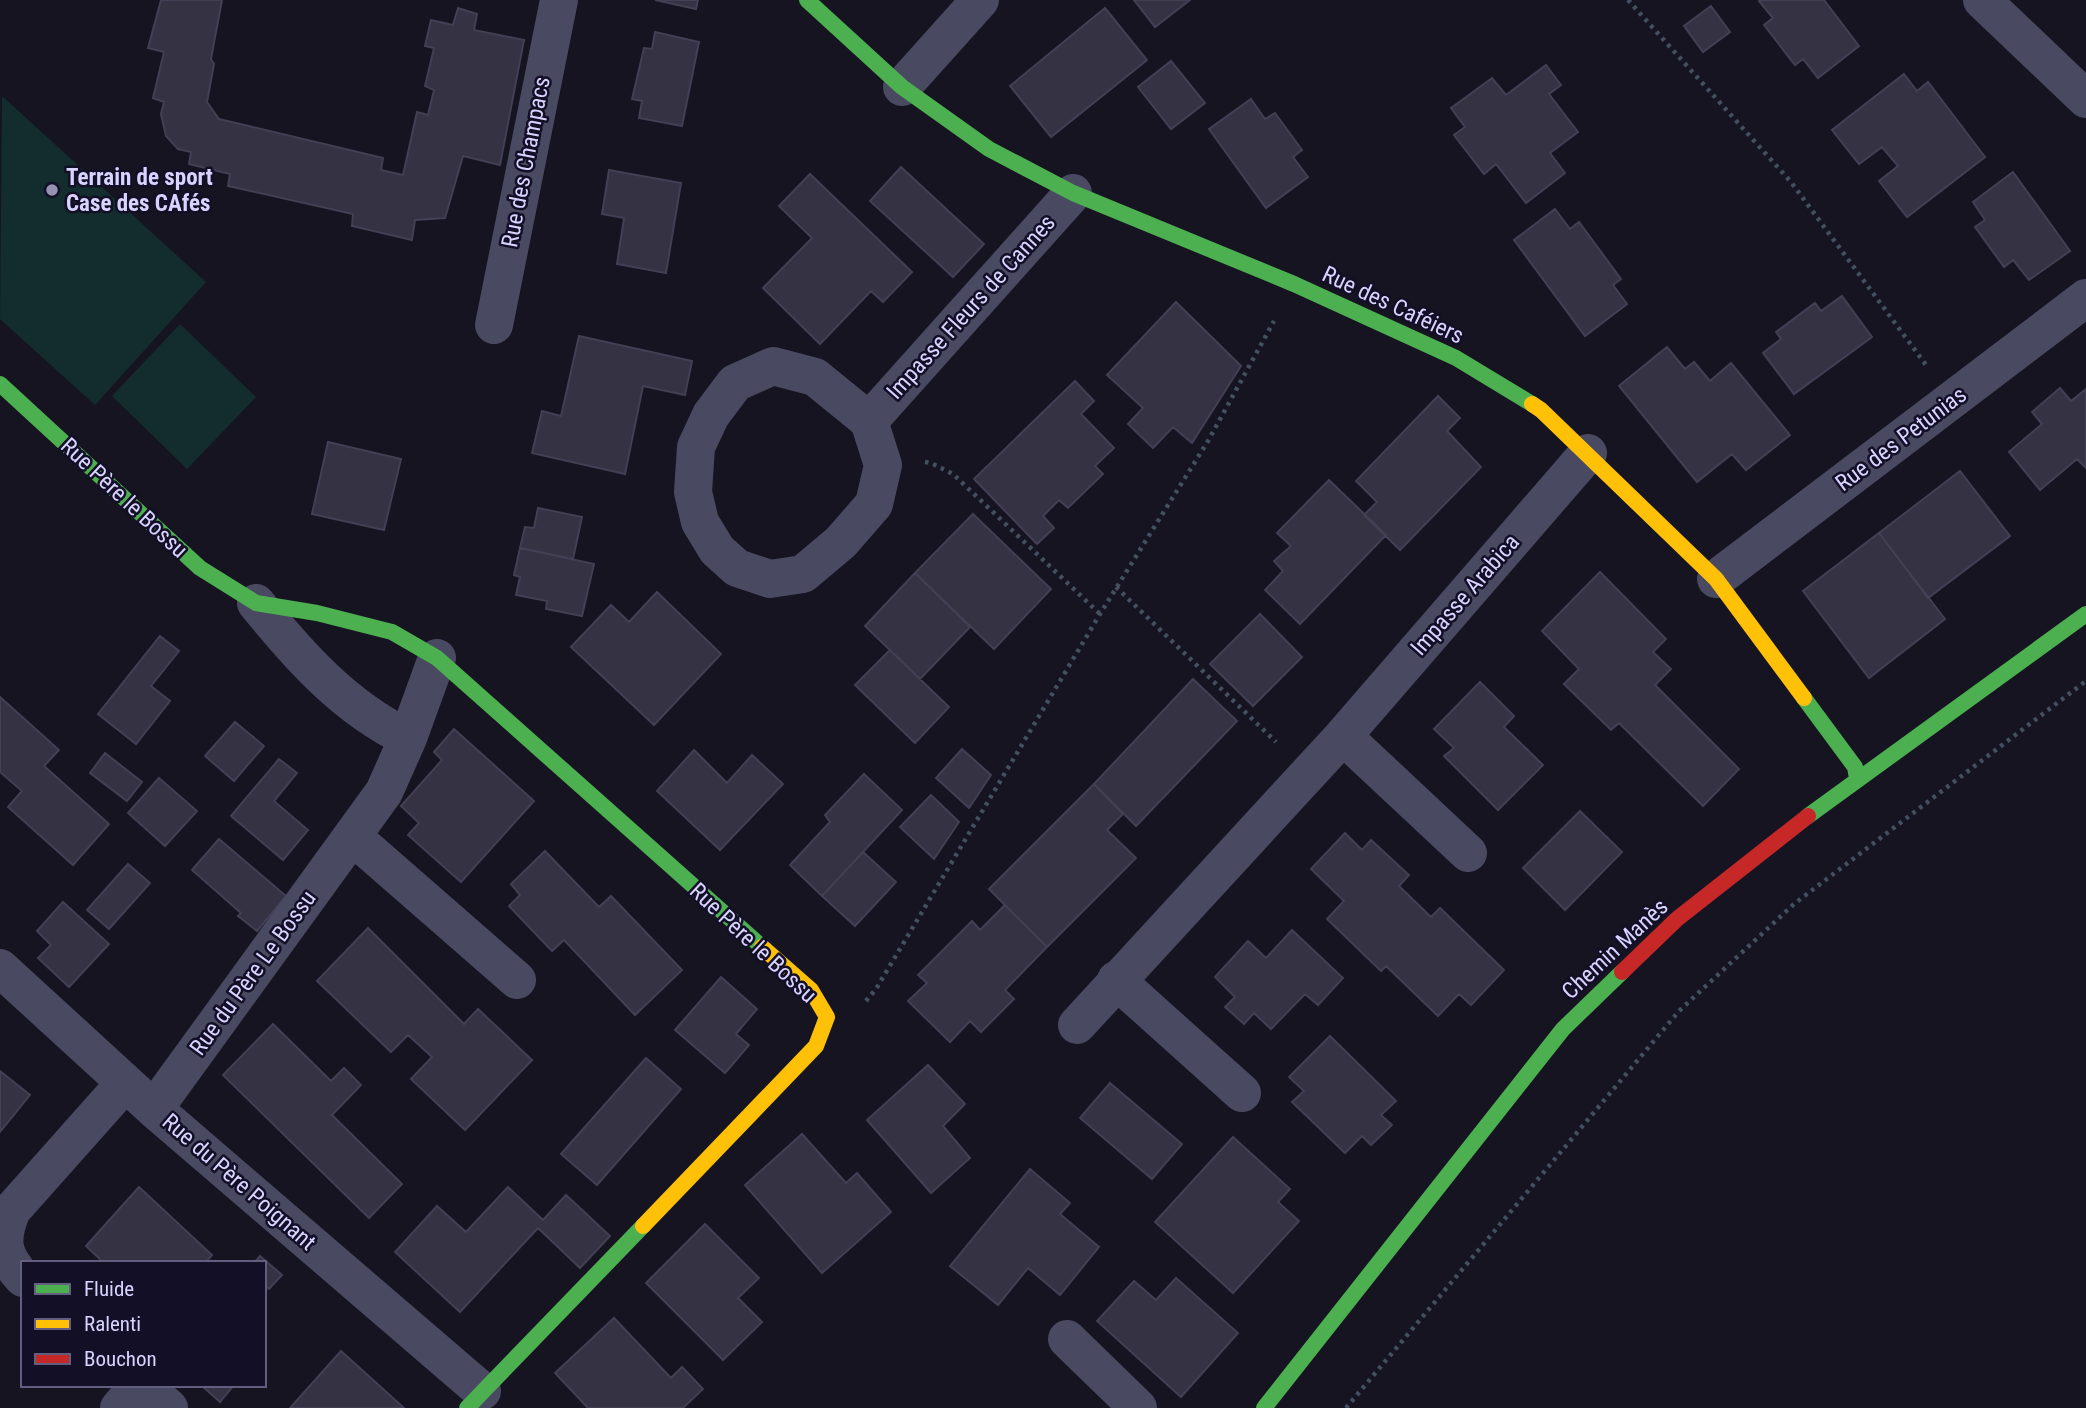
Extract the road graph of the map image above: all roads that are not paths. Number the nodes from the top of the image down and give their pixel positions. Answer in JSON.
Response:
{"nodes":[{"id":1,"x":559,"y":0,"type":"edge"},
{"id":2,"x":807,"y":0,"type":"edge"},
{"id":3,"x":980,"y":0,"type":"edge"},
{"id":4,"x":1982,"y":0,"type":"edge"},
{"id":5,"x":902,"y":86,"type":"junction"},
{"id":6,"x":2086,"y":99,"type":"edge"},
{"id":7,"x":1073,"y":193,"type":"junction"},
{"id":8,"x":2086,"y":298,"type":"edge"},
{"id":9,"x":494,"y":325,"type":"dead end"},
{"id":10,"x":0,"y":384,"type":"edge"},
{"id":11,"x":869,"y":421,"type":"junction"},
{"id":12,"x":1588,"y":453,"type":"junction"},
{"id":13,"x":1716,"y":579,"type":"junction"},
{"id":14,"x":256,"y":603,"type":"junction"},
{"id":15,"x":2086,"y":614,"type":"edge"},
{"id":16,"x":437,"y":658,"type":"junction"},
{"id":17,"x":1343,"y":736,"type":"junction"},
{"id":18,"x":408,"y":738,"type":"junction"},
{"id":19,"x":1857,"y":778,"type":"junction"},
{"id":20,"x":352,"y":836,"type":"junction"},
{"id":21,"x":1468,"y":853,"type":"dead end"},
{"id":22,"x":0,"y":968,"type":"edge"},
{"id":23,"x":1116,"y":980,"type":"junction"},
{"id":24,"x":517,"y":981,"type":"dead end"},
{"id":25,"x":1077,"y":1025,"type":"dead end"},
{"id":26,"x":125,"y":1083,"type":"junction"},
{"id":27,"x":1241,"y":1093,"type":"dead end"},
{"id":28,"x":154,"y":1109,"type":"junction"},
{"id":29,"x":21,"y":1275,"type":"edge"},
{"id":30,"x":1068,"y":1339,"type":"dead end"},
{"id":31,"x":138,"y":1387,"type":"edge"},
{"id":32,"x":143,"y":1387,"type":"edge"},
{"id":33,"x":475,"y":1400,"type":"edge"},
{"id":34,"x":118,"y":1408,"type":"edge"},
{"id":35,"x":169,"y":1408,"type":"edge"},
{"id":36,"x":1138,"y":1408,"type":"edge"},
{"id":37,"x":1264,"y":1408,"type":"edge"}],
"edges":[{"from":1,"to":9,"type":"street","name":"Rue des Champacs"},
{"from":2,"to":5,"type":"street","name":"Rue des Caféiers"},
{"from":3,"to":5,"type":"street"},
{"from":4,"to":6,"type":"street"},
{"from":5,"to":7,"type":"street","name":"Rue des Caféiers"},
{"from":7,"to":11,"type":"street","name":"Impasse Fleurs de Cannes"},
{"from":7,"to":12,"type":"street","name":"Rue des Caféiers"},
{"from":8,"to":13,"type":"street","name":"Rue des Petunias"},
{"from":10,"to":14,"type":"street","name":"Rue Père le Bossu"},
{"from":11,"to":11,"type":"street","name":"Impasse Fleurs de Cannes"},
{"from":12,"to":13,"type":"street","name":"Rue des Caféiers"},
{"from":12,"to":17,"type":"street","name":"Impasse Arabica"},
{"from":13,"to":19,"type":"street","name":"Rue des Caféiers"},
{"from":14,"to":16,"type":"street","name":"Rue Père le Bossu"},
{"from":14,"to":18,"type":"street","name":"Rue Père le Bossu"},
{"from":15,"to":19,"type":"street","name":"Chemin Manès"},
{"from":16,"to":18,"type":"street","name":"Rue du Père Le Bossu"},
{"from":16,"to":33,"type":"street","name":"Rue Père le Bossu"},
{"from":17,"to":21,"type":"street"},
{"from":17,"to":23,"type":"street","name":"Impasse Arabica"},
{"from":18,"to":20,"type":"street","name":"Rue du Père Le Bossu"},
{"from":19,"to":37,"type":"street","name":"Chemin Manès"},
{"from":20,"to":24,"type":"street"},
{"from":20,"to":28,"type":"street","name":"Rue du Père Le Bossu"},
{"from":22,"to":26,"type":"street","name":"Rue du Père Poignant"},
{"from":23,"to":25,"type":"street","name":"Impasse Arabica"},
{"from":23,"to":27,"type":"street"},
{"from":26,"to":28,"type":"street","name":"Rue du Père Poignant"},
{"from":26,"to":29,"type":"street"},
{"from":28,"to":33,"type":"street","name":"Rue du Père Poignant"},
{"from":30,"to":36,"type":"street"},
{"from":31,"to":34,"type":"street"},
{"from":32,"to":35,"type":"street"}]}
